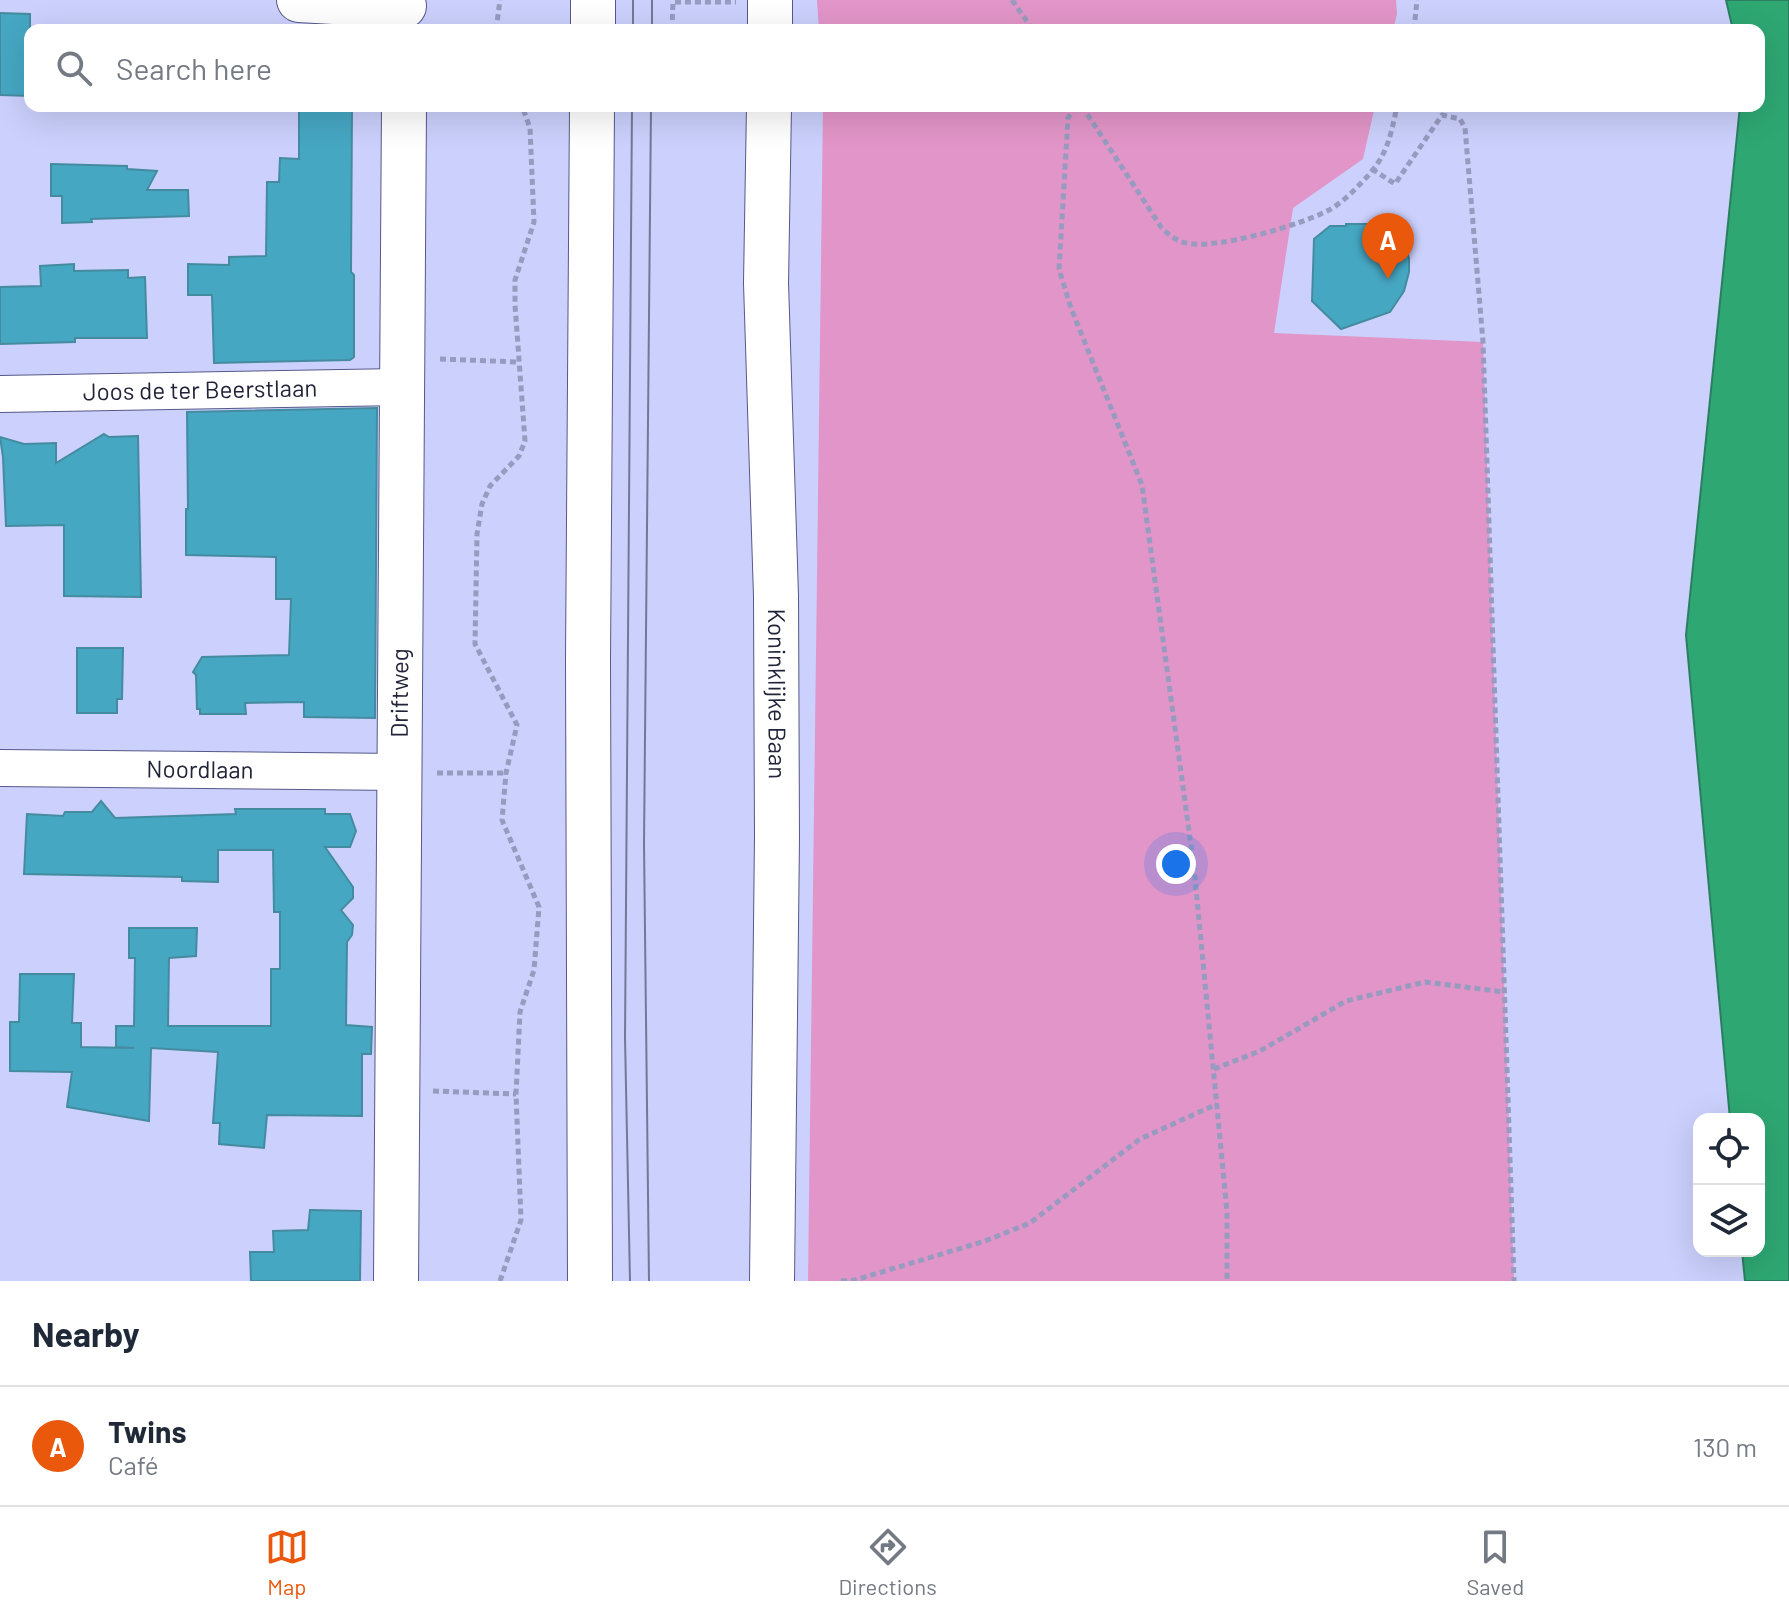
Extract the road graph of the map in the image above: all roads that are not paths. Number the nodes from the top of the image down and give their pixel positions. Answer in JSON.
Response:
{"nodes":[{"id":1,"x":299,"y":0,"type":"edge"},
{"id":2,"x":593,"y":0,"type":"edge"},
{"id":3,"x":405,"y":12,"type":"edge"},
{"id":4,"x":593,"y":24,"type":"edge"},
{"id":5,"x":404,"y":112,"type":"edge"},
{"id":6,"x":592,"y":112,"type":"edge"},
{"id":7,"x":769,"y":112,"type":"edge"},
{"id":8,"x":400,"y":387,"type":"junction"},
{"id":9,"x":0,"y":394,"type":"edge"},
{"id":10,"x":0,"y":768,"type":"edge"},
{"id":11,"x":416,"y":772,"type":"junction"},
{"id":12,"x":396,"y":1281,"type":"edge"},
{"id":13,"x":590,"y":1281,"type":"edge"},
{"id":14,"x":772,"y":1281,"type":"edge"}],
"edges":[{"from":1,"to":3,"type":"main road"},
{"from":2,"to":4,"type":"main road"},
{"from":5,"to":8,"type":"main road","name":"Driftweg"},
{"from":6,"to":13,"type":"main road"},
{"from":7,"to":14,"type":"main road","name":"Koninklijke Baan"},
{"from":8,"to":9,"type":"street","name":"Joos de ter Beerstlaan"},
{"from":8,"to":11,"type":"main road","name":"Driftweg"},
{"from":10,"to":11,"type":"street","name":"Noordlaan"},
{"from":11,"to":12,"type":"main road","name":"Driftweg"}]}
